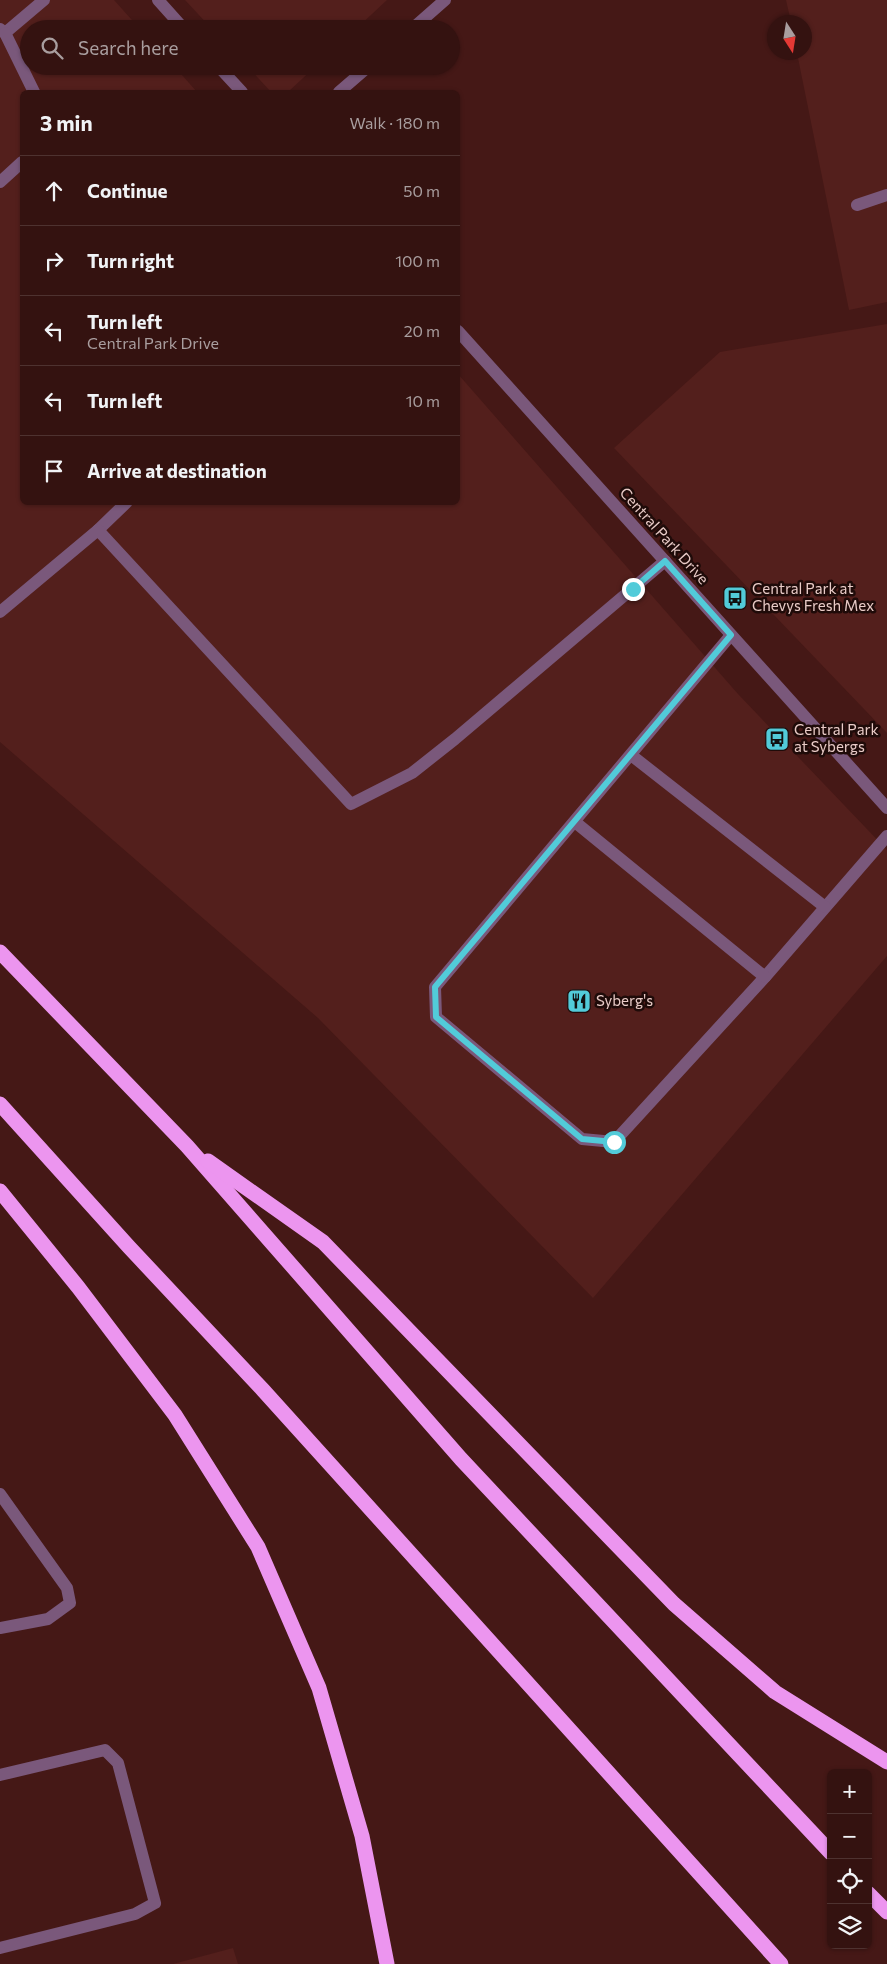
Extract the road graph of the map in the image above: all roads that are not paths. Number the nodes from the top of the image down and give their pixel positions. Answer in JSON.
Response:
{"nodes":[{"id":1,"x":44,"y":0,"type":"edge"},
{"id":2,"x":158,"y":0,"type":"edge"},
{"id":3,"x":445,"y":0,"type":"edge"},
{"id":4,"x":176,"y":20,"type":"edge"},
{"id":5,"x":422,"y":20,"type":"edge"},
{"id":6,"x":2,"y":31,"type":"edge"},
{"id":7,"x":20,"y":65,"type":"edge"},
{"id":8,"x":25,"y":75,"type":"edge"},
{"id":9,"x":226,"y":75,"type":"edge"},
{"id":10,"x":359,"y":75,"type":"edge"},
{"id":11,"x":33,"y":90,"type":"edge"},
{"id":12,"x":240,"y":90,"type":"edge"},
{"id":13,"x":341,"y":90,"type":"edge"},
{"id":14,"x":20,"y":164,"type":"edge"},
{"id":15,"x":0,"y":182,"type":"edge"},
{"id":16,"x":887,"y":195,"type":"edge"},
{"id":17,"x":857,"y":205,"type":"dead end"},
{"id":18,"x":460,"y":333,"type":"edge"},
{"id":19,"x":124,"y":505,"type":"edge"},
{"id":20,"x":98,"y":530,"type":"junction"},
{"id":21,"x":665,"y":561,"type":"junction"},
{"id":22,"x":0,"y":612,"type":"edge"},
{"id":23,"x":731,"y":635,"type":"junction"},
{"id":24,"x":631,"y":755,"type":"junction"},
{"id":25,"x":887,"y":808,"type":"edge"},
{"id":26,"x":575,"y":822,"type":"junction"},
{"id":27,"x":887,"y":836,"type":"edge"},
{"id":28,"x":825,"y":907,"type":"junction"},
{"id":29,"x":0,"y":952,"type":"edge"},
{"id":30,"x":764,"y":977,"type":"junction"},
{"id":31,"x":0,"y":1104,"type":"edge"},
{"id":32,"x":187,"y":1146,"type":"junction"},
{"id":33,"x":0,"y":1191,"type":"edge"},
{"id":34,"x":0,"y":1494,"type":"edge"},
{"id":35,"x":0,"y":1628,"type":"edge"},
{"id":36,"x":887,"y":1762,"type":"edge"},
{"id":37,"x":0,"y":1775,"type":"edge"},
{"id":38,"x":827,"y":1849,"type":"edge"},
{"id":39,"x":872,"y":1896,"type":"edge"},
{"id":40,"x":887,"y":1912,"type":"edge"},
{"id":41,"x":0,"y":1948,"type":"edge"},
{"id":42,"x":386,"y":1964,"type":"edge"},
{"id":43,"x":781,"y":1964,"type":"edge"}],
"edges":[{"from":1,"to":6,"type":"street"},
{"from":2,"to":4,"type":"street"},
{"from":3,"to":5,"type":"street"},
{"from":6,"to":7,"type":"street"},
{"from":8,"to":11,"type":"street"},
{"from":9,"to":12,"type":"street"},
{"from":10,"to":13,"type":"street"},
{"from":14,"to":15,"type":"street"},
{"from":16,"to":17,"type":"street"},
{"from":18,"to":21,"type":"street","name":"Central Park Drive"},
{"from":19,"to":20,"type":"street"},
{"from":20,"to":21,"type":"street"},
{"from":20,"to":22,"type":"street"},
{"from":21,"to":23,"type":"street","name":"Central Park Drive"},
{"from":23,"to":24,"type":"street"},
{"from":23,"to":25,"type":"street","name":"Central Park Drive"},
{"from":24,"to":26,"type":"street"},
{"from":24,"to":28,"type":"street"},
{"from":26,"to":30,"type":"street"},
{"from":26,"to":30,"type":"street"},
{"from":27,"to":28,"type":"street"},
{"from":28,"to":30,"type":"street"},
{"from":29,"to":32,"type":"highway"},
{"from":31,"to":43,"type":"highway"},
{"from":32,"to":36,"type":"highway"},
{"from":32,"to":38,"type":"highway"},
{"from":33,"to":42,"type":"highway"},
{"from":34,"to":35,"type":"street"},
{"from":37,"to":41,"type":"street"},
{"from":39,"to":40,"type":"highway"}]}
